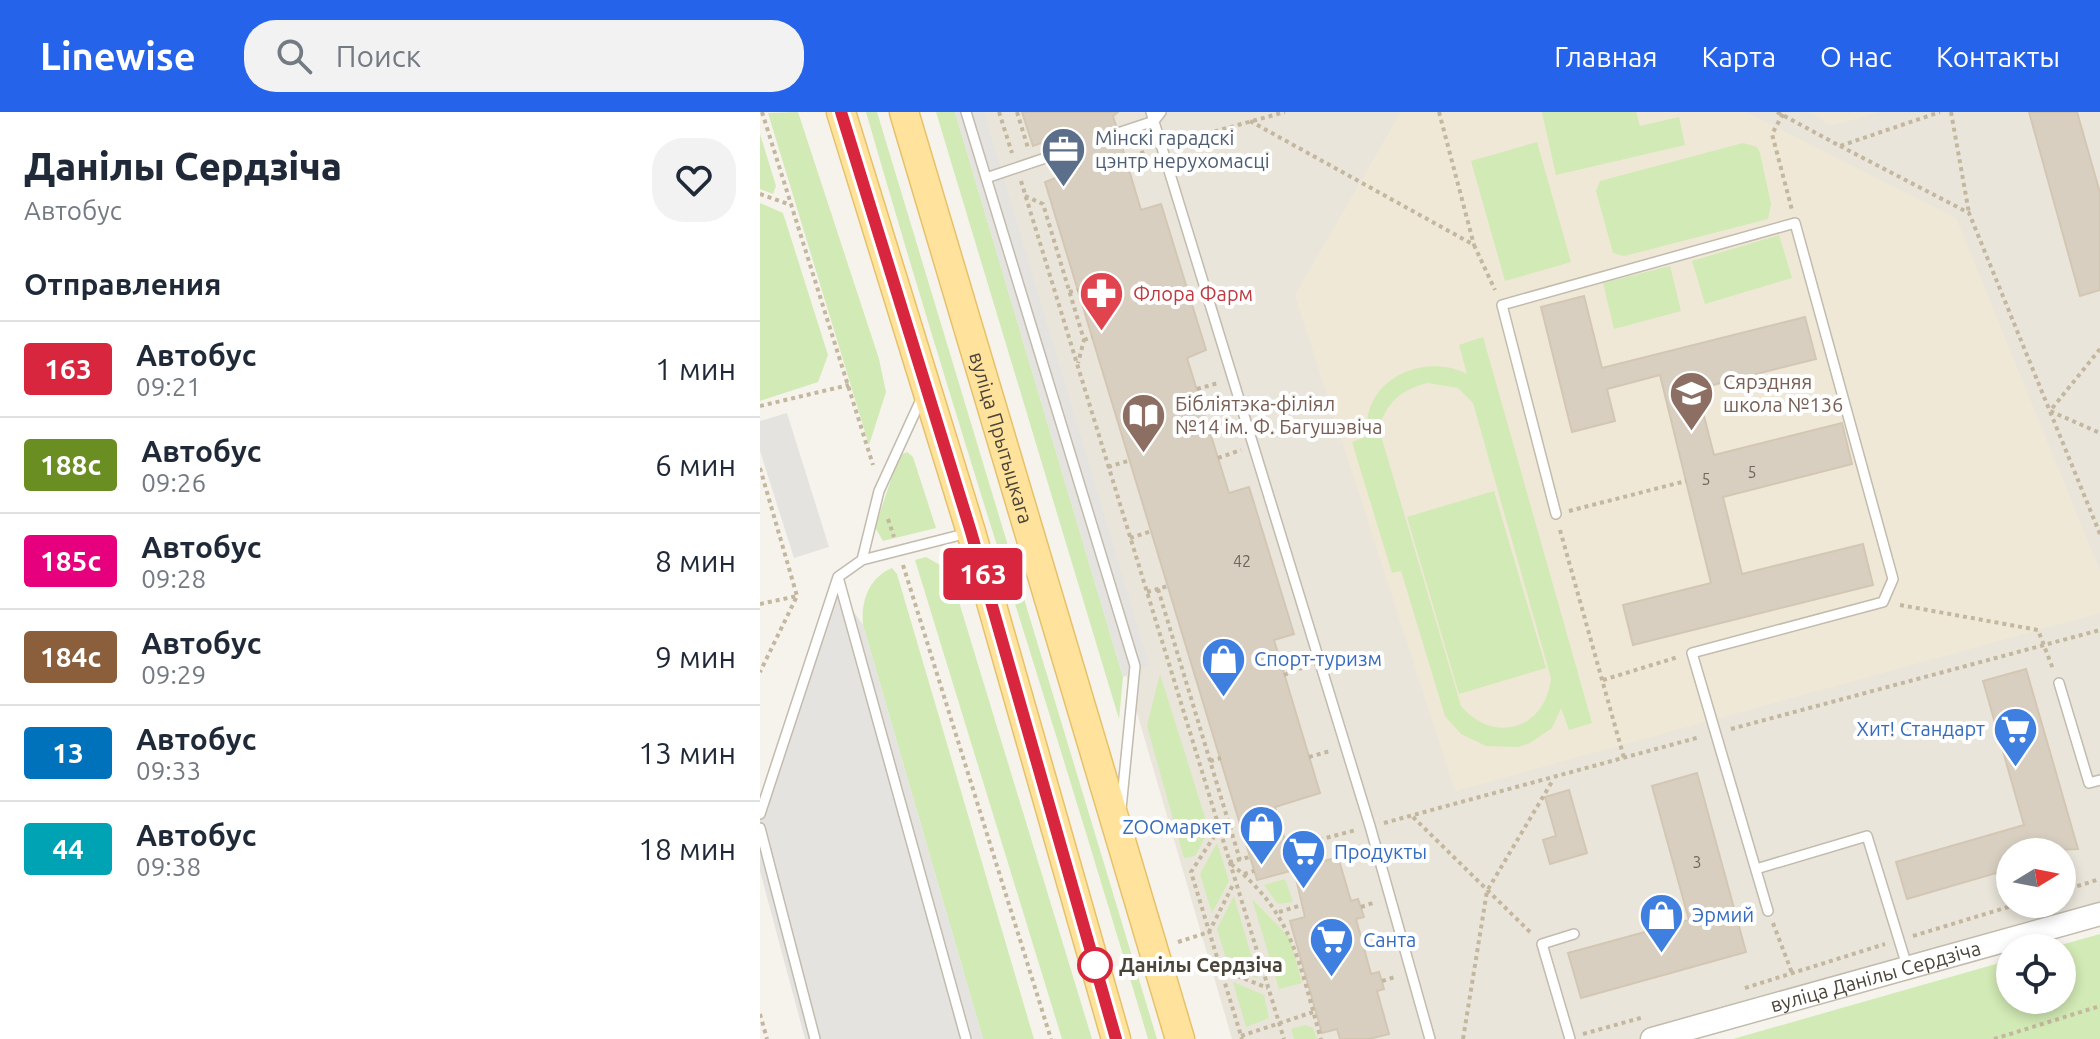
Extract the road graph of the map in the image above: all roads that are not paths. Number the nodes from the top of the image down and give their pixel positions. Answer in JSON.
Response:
{"nodes":[{"id":1,"x":841,"y":112,"type":"edge"},
{"id":2,"x":904,"y":112,"type":"edge"},
{"id":3,"x":966,"y":112,"type":"edge"},
{"id":4,"x":1161,"y":112,"type":"edge"},
{"id":5,"x":1153,"y":116,"type":"edge"},
{"id":6,"x":1118,"y":133,"type":"dead end"},
{"id":7,"x":1075,"y":148,"type":"dead end"},
{"id":8,"x":986,"y":178,"type":"junction"},
{"id":9,"x":927,"y":385,"type":"junction"},
{"id":10,"x":1556,"y":514,"type":"road end"},
{"id":11,"x":971,"y":532,"type":"junction"},
{"id":12,"x":862,"y":560,"type":"junction"},
{"id":13,"x":838,"y":577,"type":"junction"},
{"id":14,"x":2059,"y":683,"type":"road end"},
{"id":15,"x":2100,"y":780,"type":"edge"},
{"id":16,"x":760,"y":814,"type":"edge"},
{"id":17,"x":760,"y":828,"type":"edge"},
{"id":18,"x":1118,"y":836,"type":"junction"},
{"id":19,"x":1756,"y":869,"type":"junction"},
{"id":20,"x":1768,"y":911,"type":"road end"},
{"id":21,"x":2100,"y":914,"type":"edge"},
{"id":22,"x":1574,"y":934,"type":"dead end"},
{"id":23,"x":1908,"y":967,"type":"junction"},
{"id":24,"x":1570,"y":1038,"type":"edge"},
{"id":25,"x":815,"y":1039,"type":"edge"},
{"id":26,"x":966,"y":1039,"type":"edge"},
{"id":27,"x":1116,"y":1039,"type":"edge"},
{"id":28,"x":1180,"y":1039,"type":"edge"},
{"id":29,"x":1430,"y":1039,"type":"edge"},
{"id":30,"x":1652,"y":1039,"type":"edge"}],
"edges":[{"from":1,"to":9,"type":"main road"},
{"from":2,"to":18,"type":"main road","name":"вуліца Прытыцкага"},
{"from":3,"to":8,"type":"lane"},
{"from":4,"to":5,"type":"lane"},
{"from":5,"to":6,"type":"lane"},
{"from":5,"to":29,"type":"lane"},
{"from":7,"to":8,"type":"lane"},
{"from":8,"to":18,"type":"lane"},
{"from":9,"to":11,"type":"main road"},
{"from":9,"to":12,"type":"lane"},
{"from":10,"to":19,"type":"lane"},
{"from":11,"to":12,"type":"lane"},
{"from":11,"to":27,"type":"main road"},
{"from":12,"to":13,"type":"lane"},
{"from":13,"to":16,"type":"lane"},
{"from":13,"to":26,"type":"lane"},
{"from":14,"to":15,"type":"lane"},
{"from":17,"to":25,"type":"lane"},
{"from":18,"to":28,"type":"main road","name":"вуліца Прытыцкага"},
{"from":19,"to":20,"type":"lane"},
{"from":19,"to":23,"type":"lane"},
{"from":21,"to":23,"type":"street","name":"вуліца Данілы Сердзіча"},
{"from":22,"to":24,"type":"lane"},
{"from":23,"to":30,"type":"street","name":"вуліца Данілы Сердзіча"}]}
